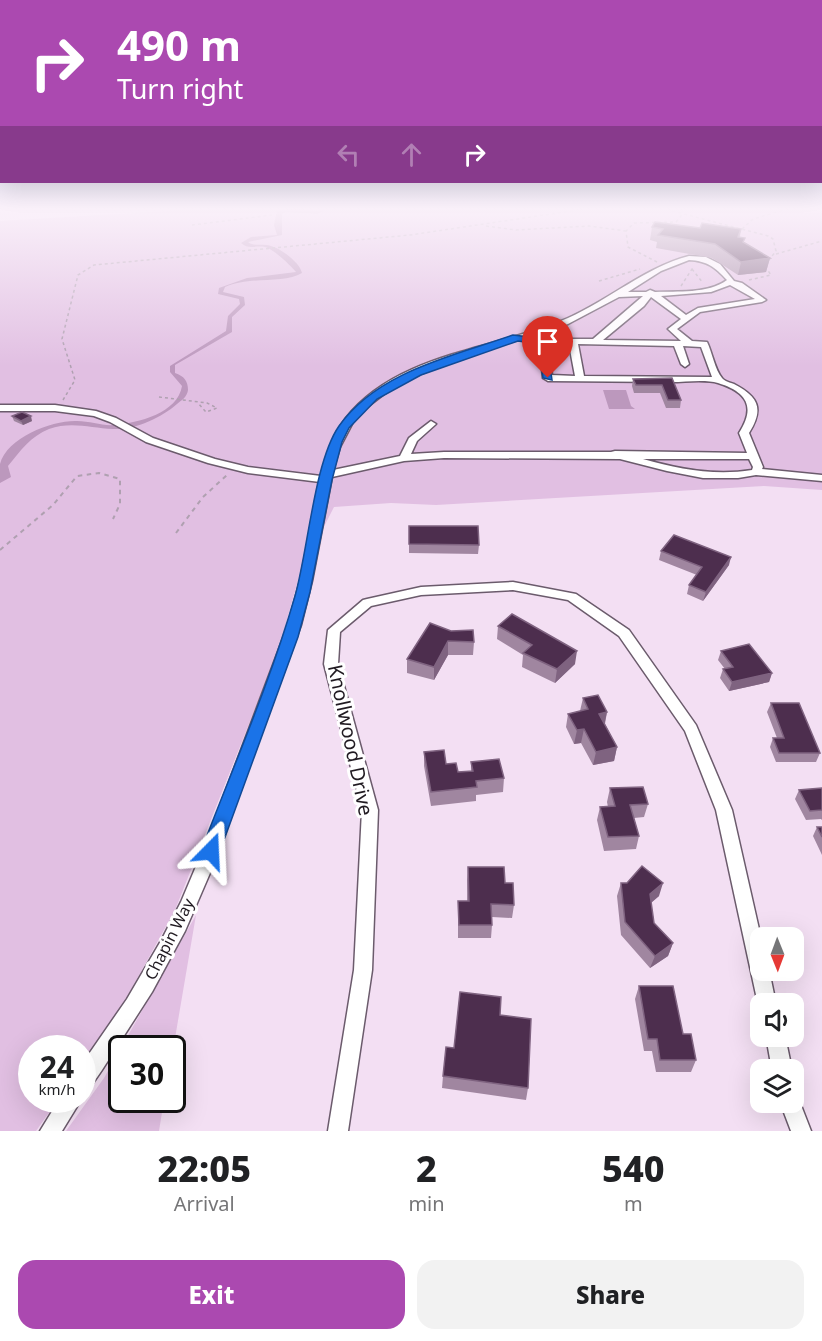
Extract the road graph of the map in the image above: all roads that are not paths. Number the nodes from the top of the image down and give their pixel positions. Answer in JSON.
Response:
{"nodes":[{"id":1,"x":675,"y":261,"type":"joint"},
{"id":2,"x":703,"y":261,"type":"edge"},
{"id":3,"x":717,"y":267,"type":"junction"},
{"id":4,"x":646,"y":272,"type":"junction"},
{"id":5,"x":731,"y":281,"type":"junction"},
{"id":6,"x":651,"y":292,"type":"junction"},
{"id":7,"x":619,"y":295,"type":"junction"},
{"id":8,"x":686,"y":319,"type":"junction"},
{"id":9,"x":517,"y":338,"type":"junction"},
{"id":10,"x":543,"y":342,"type":"junction"},
{"id":11,"x":573,"y":342,"type":"junction"},
{"id":12,"x":594,"y":343,"type":"junction"},
{"id":13,"x":678,"y":344,"type":"junction"},
{"id":14,"x":690,"y":345,"type":"junction"},
{"id":15,"x":685,"y":364,"type":"dead end"},
{"id":16,"x":580,"y":378,"type":"junction"},
{"id":17,"x":718,"y":380,"type":"junction"},
{"id":18,"x":0,"y":408,"type":"edge"},
{"id":19,"x":431,"y":424,"type":"dead end"},
{"id":20,"x":615,"y":454,"type":"junction"},
{"id":21,"x":753,"y":456,"type":"junction"},
{"id":22,"x":404,"y":458,"type":"junction"},
{"id":23,"x":756,"y":472,"type":"junction"},
{"id":24,"x":327,"y":477,"type":"junction"},
{"id":25,"x":822,"y":478,"type":"edge"},
{"id":26,"x":765,"y":993,"type":"edge"},
{"id":27,"x":96,"y":1062,"type":"edge"},
{"id":28,"x":62,"y":1113,"type":"edge"},
{"id":29,"x":794,"y":1113,"type":"edge"},
{"id":30,"x":50,"y":1131,"type":"edge"},
{"id":31,"x":338,"y":1131,"type":"edge"},
{"id":32,"x":801,"y":1131,"type":"edge"}],
"edges":[{"from":1,"to":3,"type":"street"},
{"from":1,"to":4,"type":"street"},
{"from":2,"to":3,"type":"street"},
{"from":3,"to":5,"type":"street"},
{"from":4,"to":6,"type":"street"},
{"from":4,"to":7,"type":"street"},
{"from":5,"to":6,"type":"street"},
{"from":5,"to":8,"type":"street"},
{"from":6,"to":7,"type":"street"},
{"from":6,"to":8,"type":"street"},
{"from":6,"to":12,"type":"street"},
{"from":7,"to":9,"type":"street","name":"Chapin Way"},
{"from":8,"to":14,"type":"street"},
{"from":9,"to":10,"type":"street"},
{"from":9,"to":24,"type":"street","name":"Chapin Way"},
{"from":10,"to":11,"type":"street"},
{"from":10,"to":16,"type":"street"},
{"from":11,"to":12,"type":"street"},
{"from":11,"to":16,"type":"street"},
{"from":12,"to":13,"type":"street"},
{"from":13,"to":14,"type":"street"},
{"from":13,"to":15,"type":"street"},
{"from":14,"to":17,"type":"street"},
{"from":16,"to":17,"type":"street"},
{"from":17,"to":21,"type":"street"},
{"from":18,"to":24,"type":"street"},
{"from":19,"to":22,"type":"street"},
{"from":20,"to":21,"type":"street"},
{"from":20,"to":22,"type":"street"},
{"from":20,"to":23,"type":"street"},
{"from":21,"to":23,"type":"street"},
{"from":22,"to":24,"type":"street"},
{"from":23,"to":25,"type":"street"},
{"from":24,"to":27,"type":"street","name":"Chapin Way"},
{"from":26,"to":31,"type":"street","name":"Knollwood Drive"},
{"from":28,"to":30,"type":"street"},
{"from":29,"to":32,"type":"street"}]}
